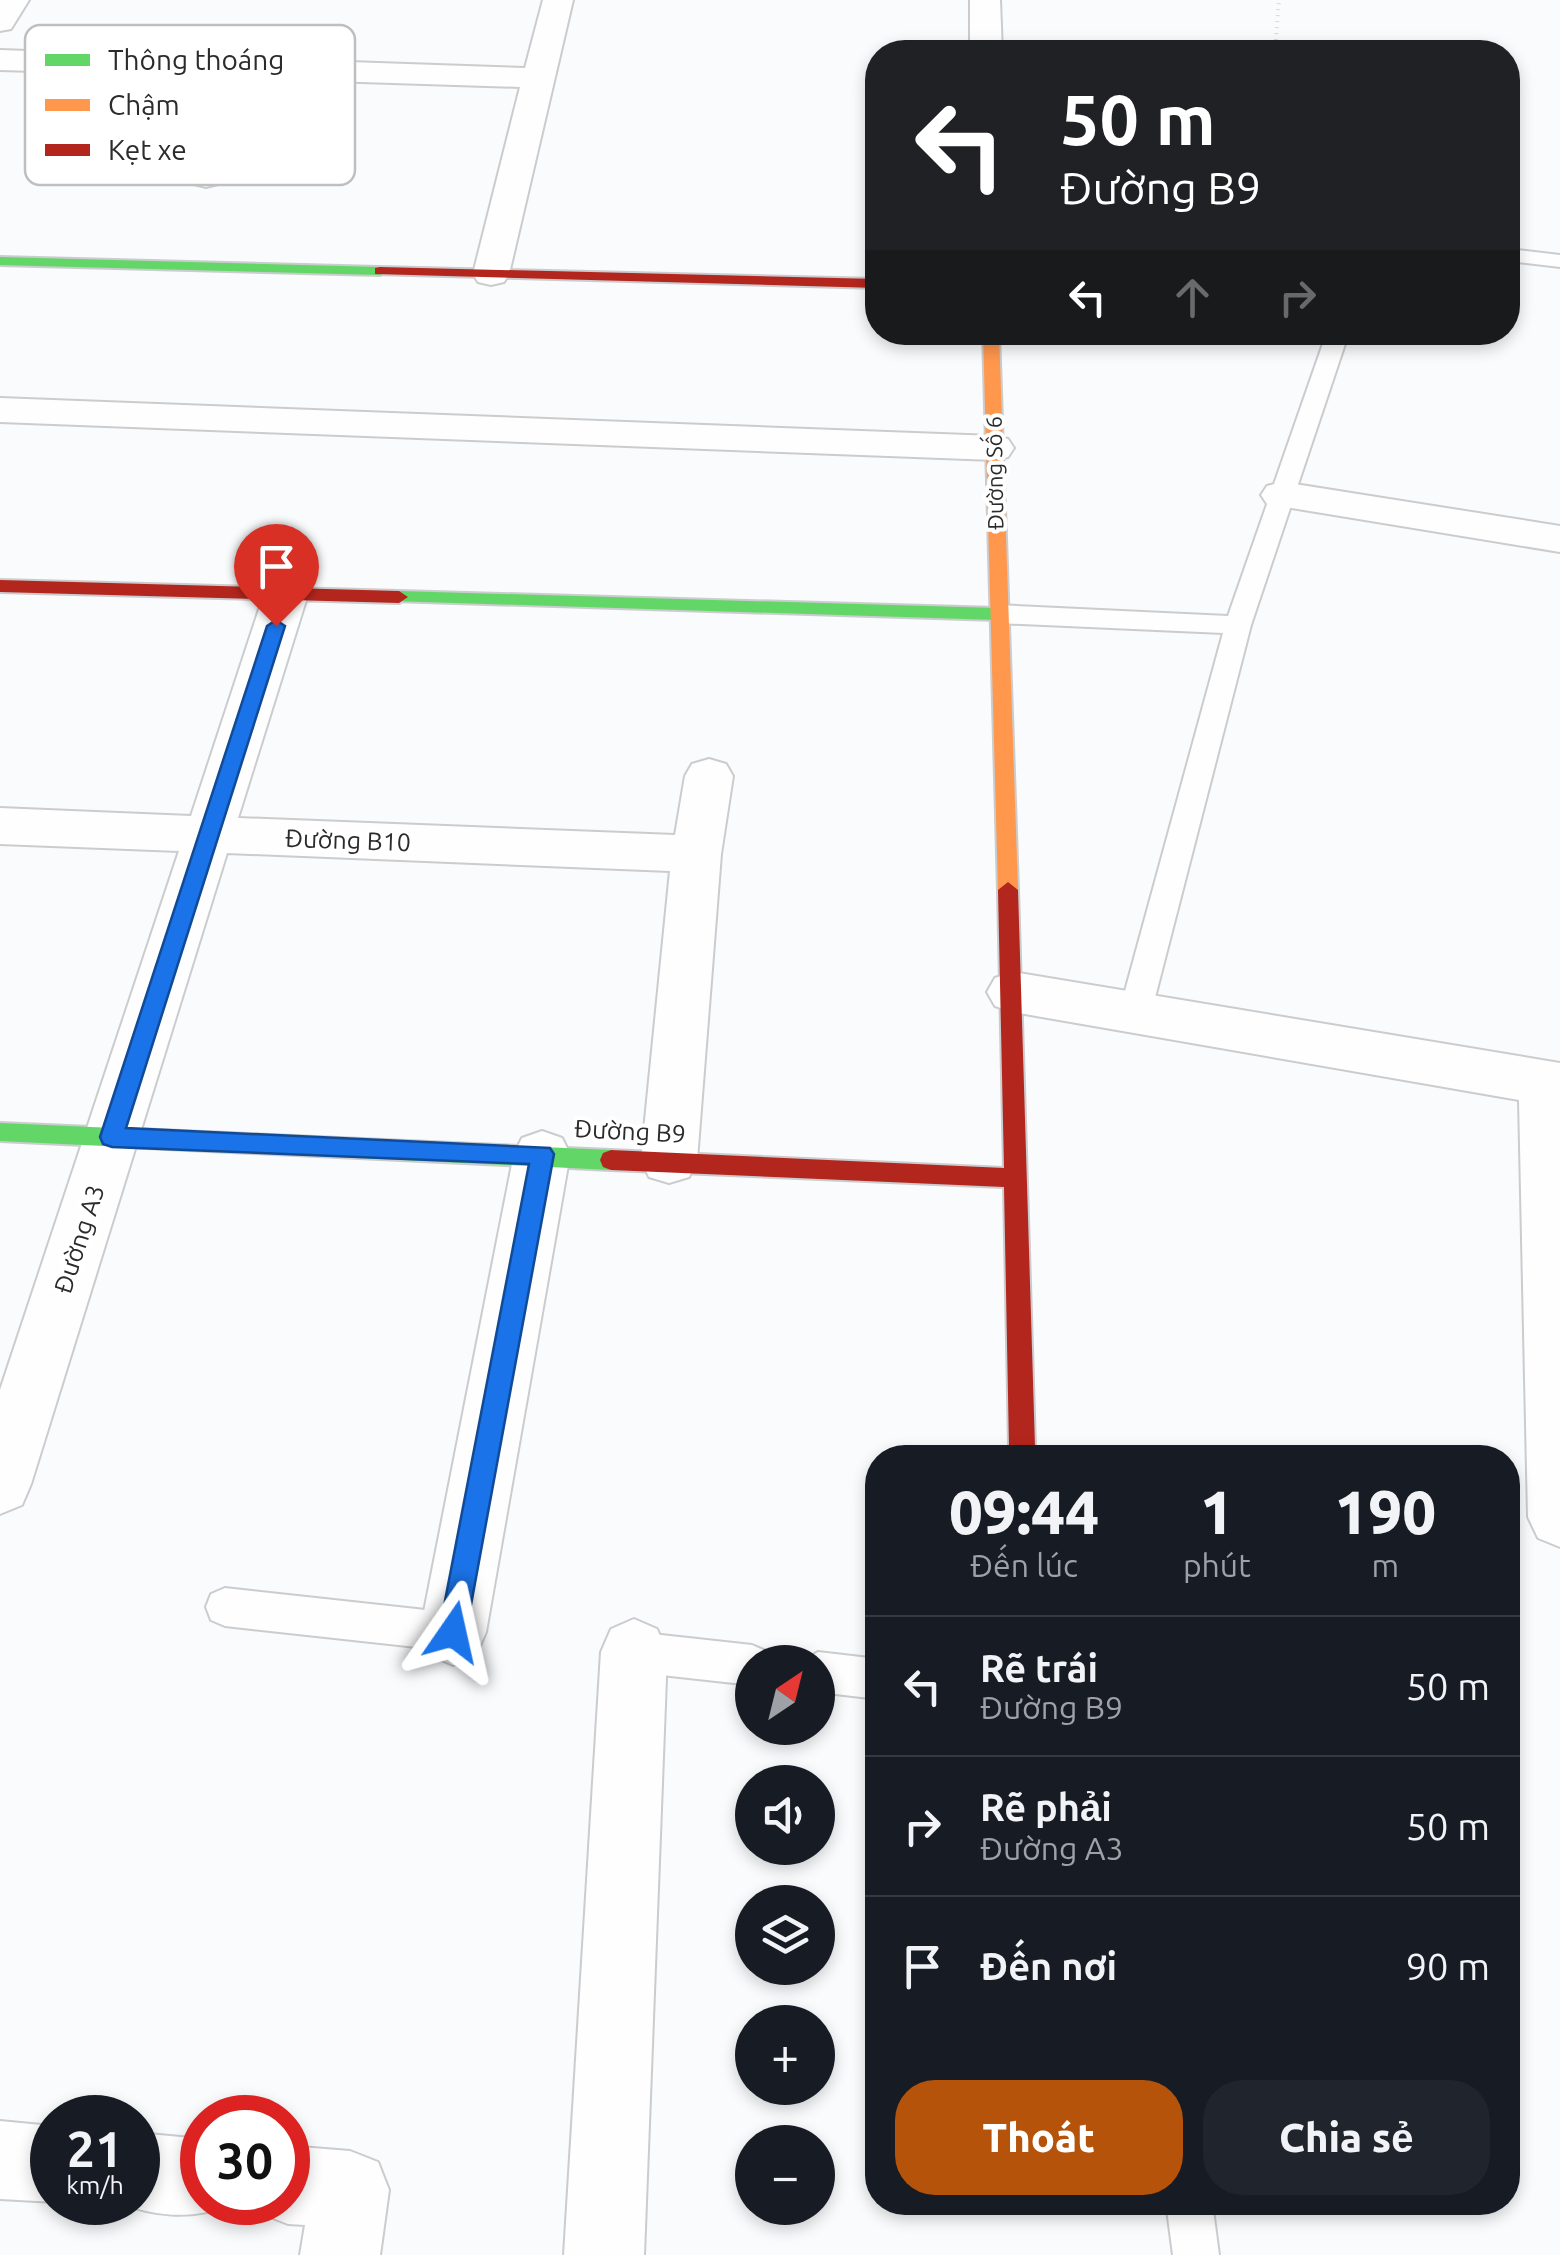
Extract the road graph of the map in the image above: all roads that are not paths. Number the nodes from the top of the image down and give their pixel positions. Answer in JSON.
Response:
{"nodes":[{"id":1,"x":14,"y":0,"type":"edge"},
{"id":2,"x":558,"y":0,"type":"edge"},
{"id":3,"x":985,"y":0,"type":"edge"},
{"id":4,"x":0,"y":22,"type":"edge"},
{"id":5,"x":986,"y":40,"type":"edge"},
{"id":6,"x":0,"y":60,"type":"edge"},
{"id":7,"x":25,"y":61,"type":"edge"},
{"id":8,"x":355,"y":71,"type":"edge"},
{"id":9,"x":539,"y":78,"type":"junction"},
{"id":10,"x":1520,"y":256,"type":"edge"},
{"id":11,"x":0,"y":261,"type":"edge"},
{"id":12,"x":1560,"y":261,"type":"edge"},
{"id":13,"x":491,"y":274,"type":"junction"},
{"id":14,"x":865,"y":284,"type":"edge"},
{"id":15,"x":991,"y":345,"type":"edge"},
{"id":16,"x":1334,"y":345,"type":"edge"},
{"id":17,"x":0,"y":410,"type":"edge"},
{"id":18,"x":994,"y":448,"type":"junction"},
{"id":19,"x":1282,"y":495,"type":"junction"},
{"id":20,"x":1560,"y":539,"type":"edge"},
{"id":21,"x":0,"y":586,"type":"edge"},
{"id":22,"x":286,"y":594,"type":"junction"},
{"id":23,"x":997,"y":614,"type":"junction"},
{"id":24,"x":1238,"y":625,"type":"junction"},
{"id":25,"x":709,"y":776,"type":"dead end"},
{"id":26,"x":0,"y":826,"type":"edge"},
{"id":27,"x":209,"y":834,"type":"junction"},
{"id":28,"x":696,"y":854,"type":"junction"},
{"id":29,"x":1013,"y":992,"type":"junction"},
{"id":30,"x":1135,"y":1012,"type":"junction"},
{"id":31,"x":1553,"y":1084,"type":"edge"},
{"id":32,"x":0,"y":1132,"type":"edge"},
{"id":33,"x":112,"y":1137,"type":"junction"},
{"id":34,"x":542,"y":1154,"type":"junction"},
{"id":35,"x":669,"y":1160,"type":"junction"},
{"id":36,"x":1018,"y":1178,"type":"junction"},
{"id":37,"x":1022,"y":1445,"type":"edge"},
{"id":38,"x":0,"y":1484,"type":"edge"},
{"id":39,"x":1560,"y":1517,"type":"edge"},
{"id":40,"x":225,"y":1608,"type":"dead end"},
{"id":41,"x":453,"y":1632,"type":"joint"},
{"id":42,"x":634,"y":1652,"type":"joint"},
{"id":43,"x":735,"y":1663,"type":"edge"},
{"id":44,"x":835,"y":1674,"type":"edge"},
{"id":45,"x":865,"y":1677,"type":"edge"},
{"id":46,"x":0,"y":2160,"type":"edge"},
{"id":47,"x":30,"y":2162,"type":"edge"},
{"id":48,"x":1191,"y":2215,"type":"edge"},
{"id":49,"x":604,"y":2255,"type":"edge"},
{"id":50,"x":1196,"y":2255,"type":"edge"}],
"edges":[{"from":1,"to":4,"type":"street"},
{"from":2,"to":9,"type":"street"},
{"from":3,"to":5,"type":"street"},
{"from":6,"to":7,"type":"street"},
{"from":8,"to":9,"type":"street"},
{"from":9,"to":13,"type":"street"},
{"from":10,"to":12,"type":"lane"},
{"from":11,"to":13,"type":"street"},
{"from":13,"to":14,"type":"street"},
{"from":15,"to":18,"type":"street","name":"Đường Số 6"},
{"from":16,"to":19,"type":"lane"},
{"from":17,"to":18,"type":"street"},
{"from":18,"to":23,"type":"street","name":"Đường Số 6"},
{"from":19,"to":20,"type":"street"},
{"from":19,"to":24,"type":"lane"},
{"from":21,"to":22,"type":"street"},
{"from":22,"to":23,"type":"street"},
{"from":22,"to":27,"type":"street","name":"Đường A3"},
{"from":23,"to":24,"type":"lane"},
{"from":23,"to":29,"type":"street","name":"Đường Số 6"},
{"from":24,"to":30,"type":"lane"},
{"from":25,"to":28,"type":"street"},
{"from":26,"to":27,"type":"street","name":"Đường B10"},
{"from":27,"to":28,"type":"street","name":"Đường B10"},
{"from":27,"to":33,"type":"street","name":"Đường A3"},
{"from":28,"to":35,"type":"street"},
{"from":29,"to":30,"type":"street"},
{"from":29,"to":36,"type":"street","name":"Đường Số 6"},
{"from":30,"to":31,"type":"street"},
{"from":31,"to":39,"type":"street"},
{"from":32,"to":33,"type":"street","name":"Đường B9"},
{"from":33,"to":34,"type":"street","name":"Đường B9"},
{"from":33,"to":38,"type":"street","name":"Đường A3"},
{"from":34,"to":35,"type":"street","name":"Đường B9"},
{"from":34,"to":41,"type":"street"},
{"from":35,"to":36,"type":"street","name":"Đường B9"},
{"from":36,"to":37,"type":"street","name":"Đường Số 6"},
{"from":40,"to":41,"type":"lane"},
{"from":42,"to":43,"type":"lane"},
{"from":42,"to":49,"type":"street"},
{"from":44,"to":45,"type":"lane"},
{"from":46,"to":47,"type":"street"},
{"from":48,"to":50,"type":"lane"}]}
